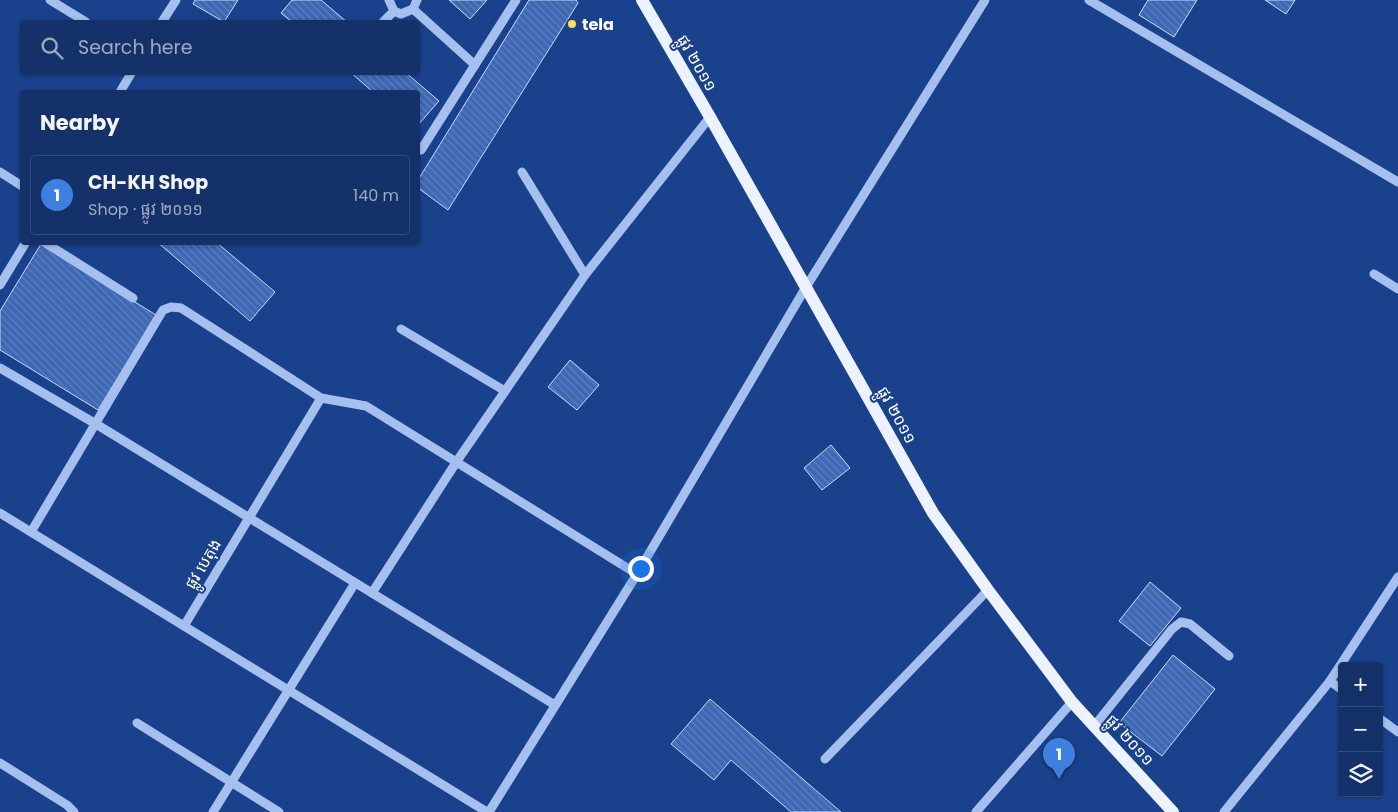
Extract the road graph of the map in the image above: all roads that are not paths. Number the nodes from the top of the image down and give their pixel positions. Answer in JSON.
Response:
{"nodes":[{"id":1,"x":50,"y":0,"type":"edge"},
{"id":2,"x":176,"y":0,"type":"edge"},
{"id":3,"x":389,"y":0,"type":"edge"},
{"id":4,"x":416,"y":0,"type":"edge"},
{"id":5,"x":516,"y":0,"type":"edge"},
{"id":6,"x":642,"y":0,"type":"edge"},
{"id":7,"x":985,"y":0,"type":"edge"},
{"id":8,"x":1089,"y":0,"type":"edge"},
{"id":9,"x":413,"y":9,"type":"junction"},
{"id":10,"x":394,"y":11,"type":"junction"},
{"id":11,"x":83,"y":20,"type":"edge"},
{"id":12,"x":163,"y":20,"type":"edge"},
{"id":13,"x":385,"y":20,"type":"edge"},
{"id":14,"x":475,"y":65,"type":"junction"},
{"id":15,"x":130,"y":75,"type":"edge"},
{"id":16,"x":121,"y":90,"type":"edge"},
{"id":17,"x":710,"y":117,"type":"junction"},
{"id":18,"x":421,"y":150,"type":"dead end"},
{"id":19,"x":0,"y":172,"type":"edge"},
{"id":20,"x":522,"y":172,"type":"dead end"},
{"id":21,"x":1398,"y":182,"type":"edge"},
{"id":22,"x":20,"y":185,"type":"edge"},
{"id":23,"x":24,"y":245,"type":"edge"},
{"id":24,"x":49,"y":245,"type":"edge"},
{"id":25,"x":1374,"y":274,"type":"dead end"},
{"id":26,"x":585,"y":275,"type":"junction"},
{"id":27,"x":0,"y":285,"type":"edge"},
{"id":28,"x":806,"y":288,"type":"junction"},
{"id":29,"x":1398,"y":290,"type":"edge"},
{"id":30,"x":133,"y":298,"type":"dead end"},
{"id":31,"x":401,"y":329,"type":"dead end"},
{"id":32,"x":0,"y":368,"type":"edge"},
{"id":33,"x":504,"y":391,"type":"junction"},
{"id":34,"x":321,"y":398,"type":"junction"},
{"id":35,"x":96,"y":424,"type":"junction"},
{"id":36,"x":457,"y":461,"type":"junction"},
{"id":37,"x":0,"y":513,"type":"edge"},
{"id":38,"x":248,"y":517,"type":"junction"},
{"id":39,"x":31,"y":532,"type":"junction"},
{"id":40,"x":638,"y":574,"type":"junction"},
{"id":41,"x":1397,"y":580,"type":"edge"},
{"id":42,"x":355,"y":582,"type":"junction"},
{"id":43,"x":988,"y":590,"type":"junction"},
{"id":44,"x":372,"y":593,"type":"junction"},
{"id":45,"x":184,"y":626,"type":"junction"},
{"id":46,"x":1229,"y":656,"type":"dead end"},
{"id":47,"x":1330,"y":681,"type":"junction"},
{"id":48,"x":1338,"y":687,"type":"edge"},
{"id":49,"x":288,"y":690,"type":"junction"},
{"id":50,"x":1072,"y":702,"type":"junction"},
{"id":51,"x":555,"y":705,"type":"junction"},
{"id":52,"x":1383,"y":721,"type":"edge"},
{"id":53,"x":137,"y":723,"type":"dead end"},
{"id":54,"x":1095,"y":726,"type":"junction"},
{"id":55,"x":1398,"y":732,"type":"edge"},
{"id":56,"x":825,"y":759,"type":"dead end"},
{"id":57,"x":0,"y":763,"type":"edge"},
{"id":58,"x":232,"y":783,"type":"junction"},
{"id":59,"x":74,"y":812,"type":"edge"},
{"id":60,"x":213,"y":812,"type":"edge"},
{"id":61,"x":279,"y":812,"type":"edge"},
{"id":62,"x":488,"y":812,"type":"edge"},
{"id":63,"x":976,"y":812,"type":"edge"},
{"id":64,"x":1174,"y":812,"type":"edge"},
{"id":65,"x":1224,"y":812,"type":"edge"}],
"edges":[{"from":1,"to":11,"type":"street"},
{"from":2,"to":12,"type":"street"},
{"from":3,"to":10,"type":"street"},
{"from":4,"to":9,"type":"street"},
{"from":5,"to":14,"type":"street"},
{"from":6,"to":17,"type":"main road","name":"ផ្លូវ ២០១១"},
{"from":7,"to":28,"type":"street"},
{"from":8,"to":21,"type":"street"},
{"from":9,"to":10,"type":"street"},
{"from":9,"to":14,"type":"street"},
{"from":10,"to":13,"type":"street"},
{"from":14,"to":18,"type":"street"},
{"from":15,"to":16,"type":"street"},
{"from":17,"to":26,"type":"street"},
{"from":17,"to":28,"type":"main road","name":"ផ្លូវ ២០១១"},
{"from":19,"to":22,"type":"street"},
{"from":20,"to":26,"type":"street"},
{"from":23,"to":27,"type":"street"},
{"from":24,"to":30,"type":"street"},
{"from":25,"to":29,"type":"street"},
{"from":26,"to":33,"type":"street"},
{"from":28,"to":40,"type":"street"},
{"from":28,"to":43,"type":"main road","name":"ផ្លូវ ២០១១"},
{"from":31,"to":33,"type":"street"},
{"from":32,"to":35,"type":"street"},
{"from":33,"to":36,"type":"street"},
{"from":34,"to":35,"type":"street"},
{"from":34,"to":36,"type":"street"},
{"from":34,"to":38,"type":"street","name":"ផ្លូវ បេតុង"},
{"from":35,"to":38,"type":"street"},
{"from":35,"to":39,"type":"street"},
{"from":36,"to":40,"type":"street"},
{"from":36,"to":44,"type":"street"},
{"from":37,"to":39,"type":"street"},
{"from":38,"to":42,"type":"street"},
{"from":38,"to":45,"type":"street","name":"ផ្លូវ បេតុង"},
{"from":39,"to":45,"type":"street"},
{"from":40,"to":51,"type":"street"},
{"from":41,"to":47,"type":"street"},
{"from":42,"to":44,"type":"street"},
{"from":42,"to":49,"type":"street"},
{"from":43,"to":50,"type":"main road","name":"ផ្លូវ ២០១១"},
{"from":43,"to":56,"type":"street"},
{"from":44,"to":51,"type":"street"},
{"from":45,"to":49,"type":"street"},
{"from":46,"to":54,"type":"street"},
{"from":47,"to":48,"type":"street"},
{"from":47,"to":65,"type":"street"},
{"from":49,"to":58,"type":"street"},
{"from":49,"to":62,"type":"street"},
{"from":50,"to":54,"type":"main road","name":"ផ្លូវ ២០១១"},
{"from":50,"to":63,"type":"street"},
{"from":51,"to":62,"type":"street"},
{"from":52,"to":55,"type":"street"},
{"from":53,"to":58,"type":"street"},
{"from":54,"to":64,"type":"main road","name":"ផ្លូវ ២០១១"},
{"from":57,"to":59,"type":"street"},
{"from":58,"to":60,"type":"street"},
{"from":58,"to":61,"type":"street"}]}
